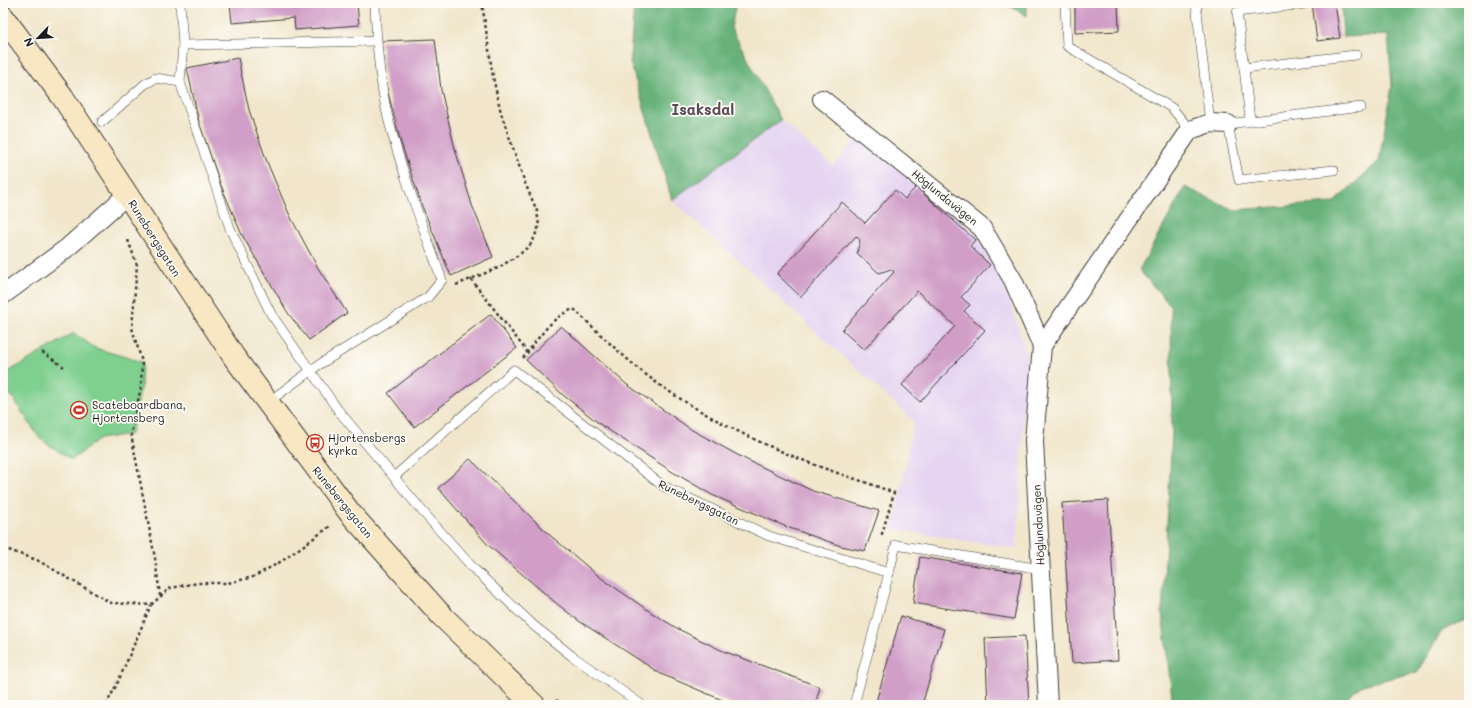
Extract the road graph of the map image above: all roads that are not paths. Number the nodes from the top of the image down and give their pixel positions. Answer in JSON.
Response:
{"nodes":[{"id":1,"x":180,"y":3,"type":"edge"},
{"id":2,"x":375,"y":3,"type":"edge"},
{"id":3,"x":1065,"y":3,"type":"edge"},
{"id":4,"x":1196,"y":3,"type":"edge"},
{"id":5,"x":1305,"y":4,"type":"edge"},
{"id":6,"x":1237,"y":7,"type":"edge"},
{"id":7,"x":3,"y":17,"type":"edge"},
{"id":8,"x":377,"y":41,"type":"junction"},
{"id":9,"x":183,"y":45,"type":"junction"},
{"id":10,"x":1356,"y":54,"type":"dead end"},
{"id":11,"x":1244,"y":68,"type":"junction"},
{"id":12,"x":180,"y":82,"type":"junction"},
{"id":13,"x":822,"y":99,"type":"dead end"},
{"id":14,"x":1361,"y":107,"type":"dead end"},
{"id":15,"x":1250,"y":120,"type":"junction"},
{"id":16,"x":102,"y":122,"type":"dead end"},
{"id":17,"x":1210,"y":123,"type":"junction"},
{"id":18,"x":1228,"y":124,"type":"junction"},
{"id":19,"x":1190,"y":130,"type":"junction"},
{"id":20,"x":1334,"y":170,"type":"dead end"},
{"id":21,"x":122,"y":200,"type":"junction"},
{"id":22,"x":3,"y":295,"type":"edge"},
{"id":23,"x":1042,"y":346,"type":"junction"},
{"id":24,"x":309,"y":372,"type":"junction"},
{"id":25,"x":267,"y":403,"type":"junction"},
{"id":26,"x":395,"y":476,"type":"junction"},
{"id":27,"x":1041,"y":569,"type":"junction"},
{"id":28,"x":889,"y":573,"type":"junction"},
{"id":29,"x":543,"y":701,"type":"edge"},
{"id":30,"x":642,"y":705,"type":"edge"},
{"id":31,"x":854,"y":705,"type":"edge"},
{"id":32,"x":1048,"y":705,"type":"edge"}],
"edges":[{"from":1,"to":9,"type":"lane"},
{"from":2,"to":8,"type":"lane"},
{"from":3,"to":19,"type":"lane"},
{"from":4,"to":17,"type":"lane"},
{"from":5,"to":6,"type":"lane"},
{"from":6,"to":11,"type":"lane"},
{"from":7,"to":21,"type":"street","name":"Runebergsgatan"},
{"from":8,"to":9,"type":"lane"},
{"from":8,"to":24,"type":"lane"},
{"from":9,"to":12,"type":"lane"},
{"from":10,"to":11,"type":"lane"},
{"from":11,"to":15,"type":"lane"},
{"from":12,"to":16,"type":"lane"},
{"from":12,"to":24,"type":"lane"},
{"from":13,"to":23,"type":"street","name":"Höglundavägen"},
{"from":14,"to":15,"type":"lane"},
{"from":15,"to":18,"type":"lane"},
{"from":17,"to":18,"type":"street"},
{"from":17,"to":19,"type":"street"},
{"from":18,"to":20,"type":"lane"},
{"from":19,"to":23,"type":"street","name":"Höglundavägen"},
{"from":21,"to":22,"type":"street","name":"Runebergsgatan"},
{"from":21,"to":25,"type":"street","name":"Runebergsgatan"},
{"from":23,"to":27,"type":"street","name":"Höglundavägen"},
{"from":24,"to":25,"type":"lane"},
{"from":24,"to":26,"type":"lane"},
{"from":25,"to":29,"type":"street","name":"Runebergsgatan"},
{"from":26,"to":28,"type":"lane","name":"Runebergsgatan"},
{"from":26,"to":30,"type":"lane"},
{"from":27,"to":28,"type":"lane"},
{"from":27,"to":32,"type":"street","name":"Höglundavägen"},
{"from":28,"to":31,"type":"lane"}]}
